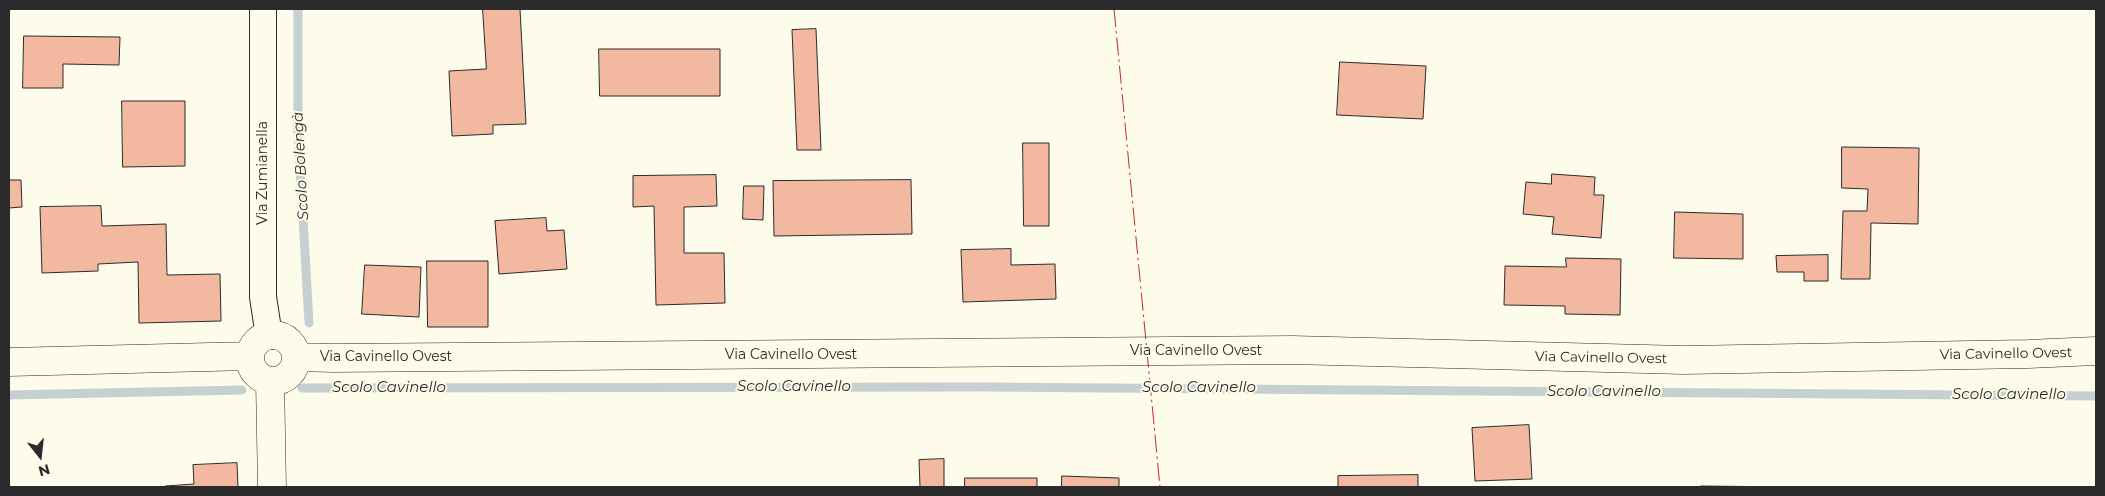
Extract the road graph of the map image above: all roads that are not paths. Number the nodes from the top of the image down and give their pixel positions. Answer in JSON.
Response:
{"nodes":[{"id":1,"x":263,"y":9,"type":"edge"},
{"id":2,"x":268,"y":336,"type":"junction"},
{"id":3,"x":2096,"y":352,"type":"edge"},
{"id":4,"x":250,"y":356,"type":"junction"},
{"id":5,"x":296,"y":357,"type":"junction"},
{"id":6,"x":9,"y":362,"type":"edge"},
{"id":7,"x":270,"y":381,"type":"junction"},
{"id":8,"x":272,"y":487,"type":"edge"}],
"edges":[{"from":1,"to":2,"type":"street","name":"Via Zumianella"},
{"from":2,"to":4,"type":"street"},
{"from":2,"to":5,"type":"street"},
{"from":3,"to":5,"type":"street","name":"Via Cavinello Ovest"},
{"from":4,"to":6,"type":"street"},
{"from":4,"to":7,"type":"street"},
{"from":5,"to":7,"type":"street"},
{"from":7,"to":8,"type":"street"}]}
